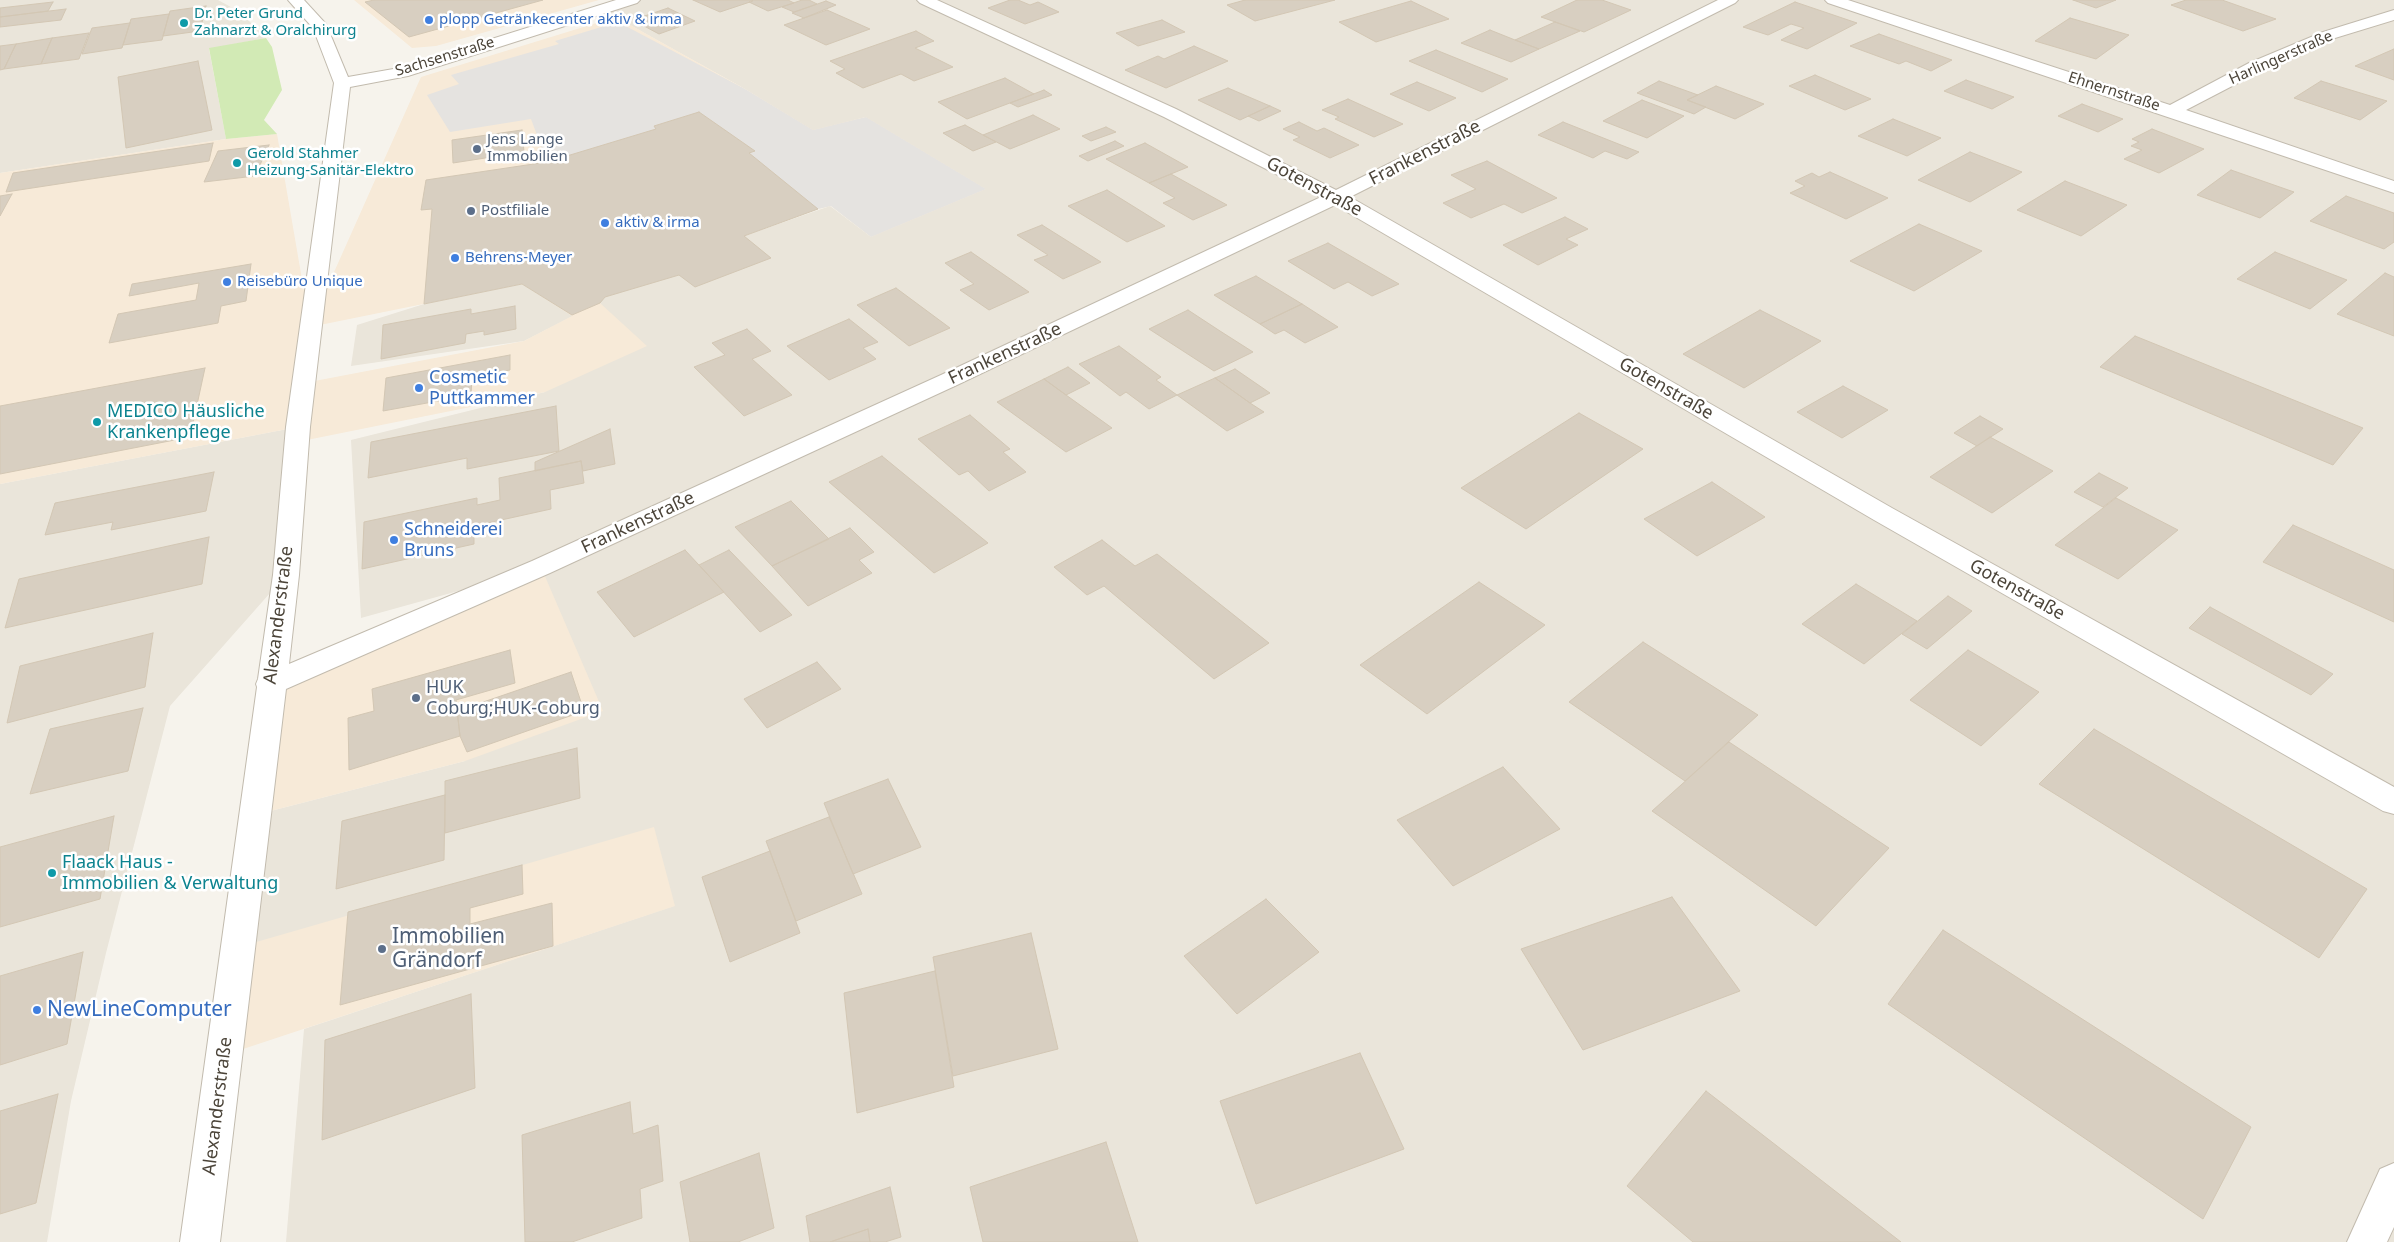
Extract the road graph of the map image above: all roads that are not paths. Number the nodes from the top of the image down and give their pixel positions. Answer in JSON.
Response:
{"nodes":[{"id":1,"x":296,"y":0,"type":"edge"},
{"id":2,"x":632,"y":0,"type":"edge"},
{"id":3,"x":925,"y":0,"type":"edge"},
{"id":4,"x":1730,"y":0,"type":"edge"},
{"id":5,"x":1834,"y":0,"type":"edge"},
{"id":6,"x":2394,"y":15,"type":"edge"},
{"id":7,"x":342,"y":83,"type":"junction"},
{"id":8,"x":2172,"y":111,"type":"junction"},
{"id":9,"x":2394,"y":188,"type":"edge"},
{"id":10,"x":1336,"y":197,"type":"junction"},
{"id":11,"x":270,"y":684,"type":"junction"},
{"id":12,"x":2394,"y":802,"type":"edge"},
{"id":13,"x":2394,"y":1182,"type":"edge"},
{"id":14,"x":200,"y":1242,"type":"edge"},
{"id":15,"x":2366,"y":1242,"type":"edge"}],
"edges":[{"from":1,"to":7,"type":"street","name":"Alexanderstraße"},
{"from":2,"to":7,"type":"street","name":"Sachsenstraße"},
{"from":3,"to":10,"type":"street","name":"Gotenstraße"},
{"from":4,"to":10,"type":"street","name":"Frankenstraße"},
{"from":5,"to":8,"type":"street","name":"Ehnernstraße"},
{"from":6,"to":8,"type":"street","name":"Harlingerstraße"},
{"from":7,"to":11,"type":"street","name":"Alexanderstraße"},
{"from":8,"to":9,"type":"street","name":"Ehnernstraße"},
{"from":10,"to":11,"type":"street","name":"Frankenstraße"},
{"from":10,"to":12,"type":"street","name":"Gotenstraße"},
{"from":11,"to":14,"type":"street","name":"Alexanderstraße"},
{"from":13,"to":15,"type":"street"}]}
